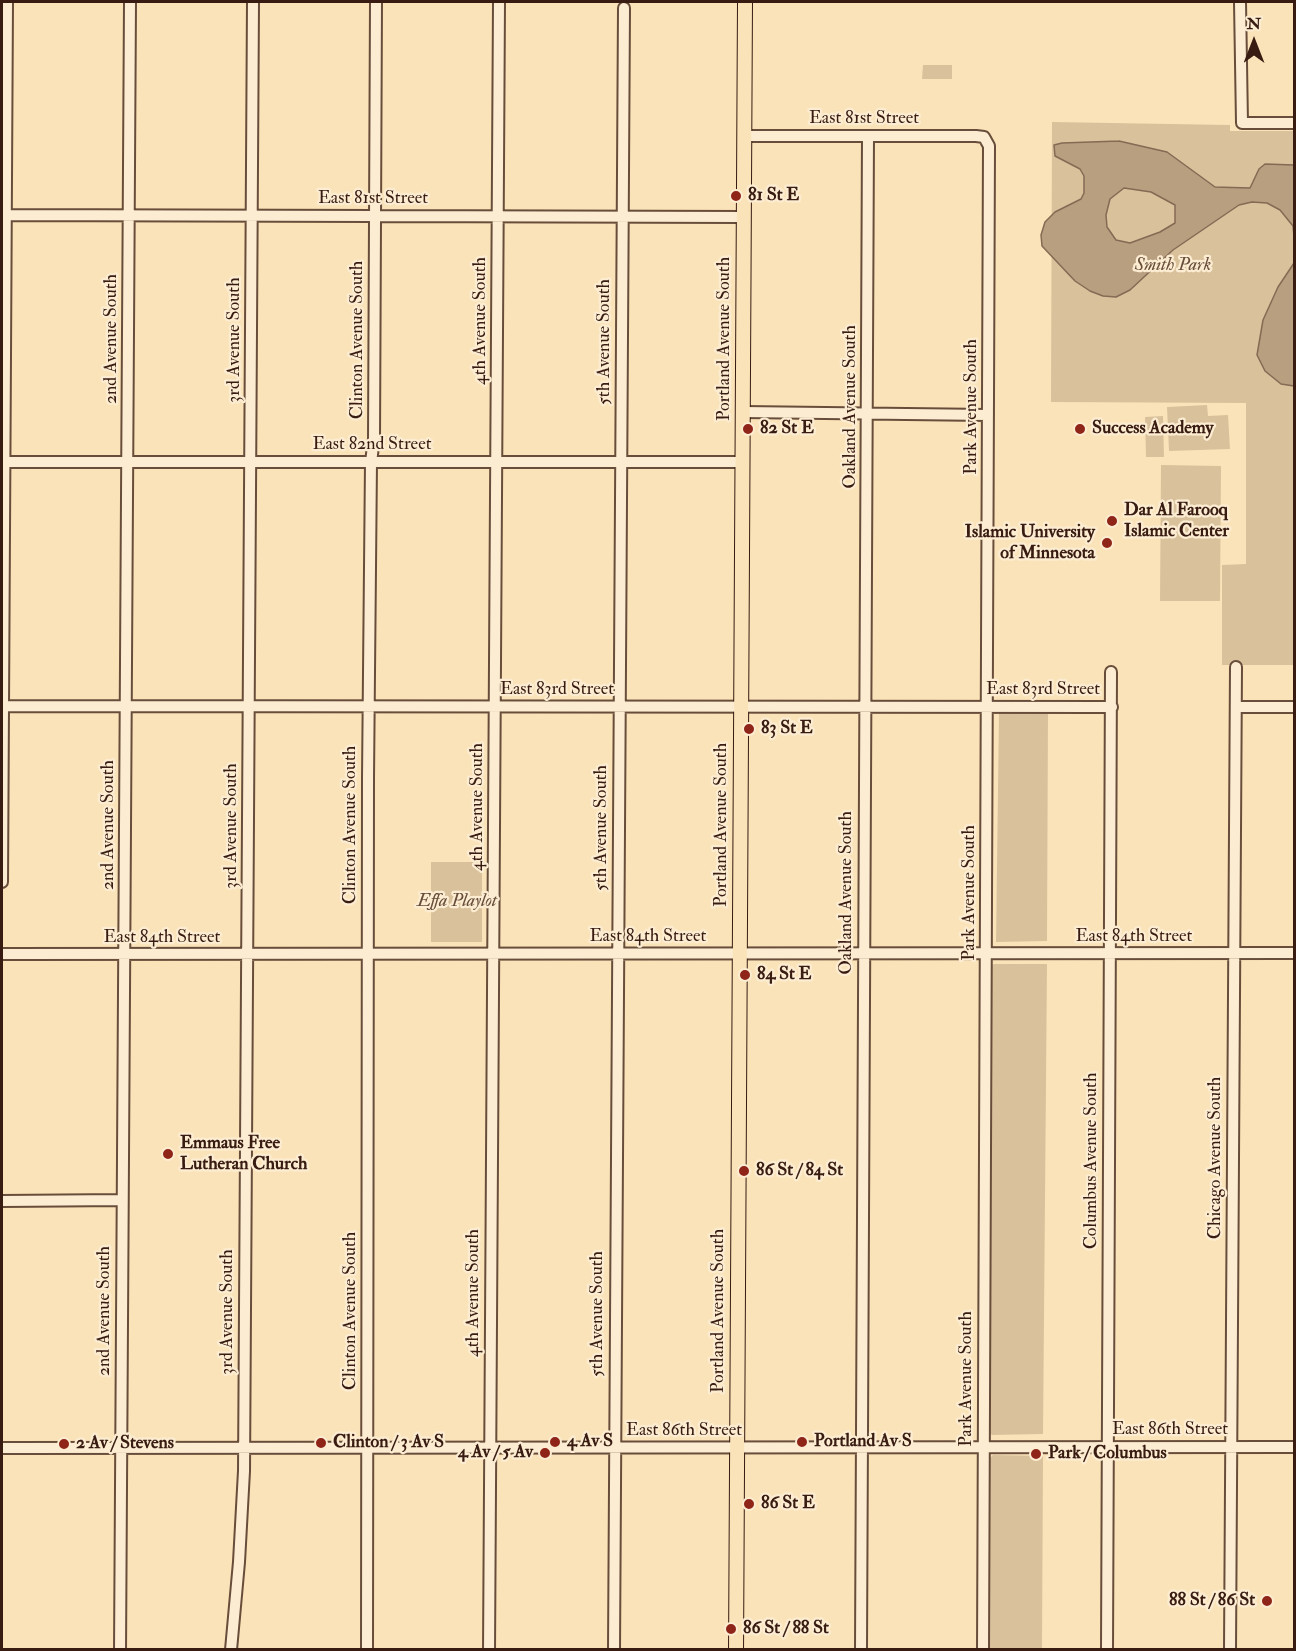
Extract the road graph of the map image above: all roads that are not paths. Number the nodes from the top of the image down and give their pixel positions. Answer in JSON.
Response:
{"nodes":[{"id":1,"x":7,"y":2,"type":"edge"},
{"id":2,"x":130,"y":2,"type":"edge"},
{"id":3,"x":253,"y":2,"type":"edge"},
{"id":4,"x":376,"y":2,"type":"edge"},
{"id":5,"x":499,"y":2,"type":"edge"},
{"id":6,"x":745,"y":2,"type":"edge"},
{"id":7,"x":1240,"y":2,"type":"edge"},
{"id":8,"x":624,"y":8,"type":"dead end"},
{"id":9,"x":1294,"y":123,"type":"edge"},
{"id":10,"x":744,"y":136,"type":"junction"},
{"id":11,"x":868,"y":136,"type":"junction"},
{"id":12,"x":984,"y":137,"type":"joint"},
{"id":13,"x":4,"y":215,"type":"edge"},
{"id":14,"x":130,"y":215,"type":"junction"},
{"id":15,"x":252,"y":216,"type":"junction"},
{"id":16,"x":375,"y":216,"type":"junction"},
{"id":17,"x":498,"y":216,"type":"junction"},
{"id":18,"x":622,"y":216,"type":"junction"},
{"id":19,"x":744,"y":217,"type":"junction"},
{"id":20,"x":743,"y":412,"type":"junction"},
{"id":21,"x":867,"y":413,"type":"junction"},
{"id":22,"x":988,"y":415,"type":"junction"},
{"id":23,"x":3,"y":462,"type":"edge"},
{"id":24,"x":128,"y":462,"type":"junction"},
{"id":25,"x":250,"y":462,"type":"junction"},
{"id":26,"x":371,"y":462,"type":"junction"},
{"id":27,"x":498,"y":462,"type":"junction"},
{"id":28,"x":621,"y":462,"type":"junction"},
{"id":29,"x":742,"y":462,"type":"junction"},
{"id":30,"x":1236,"y":667,"type":"dead end"},
{"id":31,"x":1112,"y":672,"type":"dead end"},
{"id":32,"x":2,"y":706,"type":"edge"},
{"id":33,"x":126,"y":706,"type":"junction"},
{"id":34,"x":249,"y":706,"type":"junction"},
{"id":35,"x":368,"y":706,"type":"junction"},
{"id":36,"x":495,"y":706,"type":"junction"},
{"id":37,"x":620,"y":707,"type":"junction"},
{"id":38,"x":741,"y":707,"type":"junction"},
{"id":39,"x":864,"y":707,"type":"junction"},
{"id":40,"x":988,"y":707,"type":"junction"},
{"id":41,"x":1112,"y":707,"type":"junction"},
{"id":42,"x":1236,"y":707,"type":"junction"},
{"id":43,"x":1294,"y":707,"type":"edge"},
{"id":44,"x":2,"y":882,"type":"edge"},
{"id":45,"x":1234,"y":953,"type":"junction"},
{"id":46,"x":1294,"y":953,"type":"edge"},
{"id":47,"x":2,"y":954,"type":"edge"},
{"id":48,"x":124,"y":954,"type":"junction"},
{"id":49,"x":247,"y":954,"type":"junction"},
{"id":50,"x":368,"y":954,"type":"junction"},
{"id":51,"x":493,"y":954,"type":"junction"},
{"id":52,"x":618,"y":954,"type":"junction"},
{"id":53,"x":739,"y":954,"type":"junction"},
{"id":54,"x":863,"y":954,"type":"junction"},
{"id":55,"x":986,"y":954,"type":"junction"},
{"id":56,"x":1110,"y":954,"type":"junction"},
{"id":57,"x":122,"y":1200,"type":"junction"},
{"id":58,"x":2,"y":1201,"type":"edge"},
{"id":59,"x":861,"y":1447,"type":"junction"},
{"id":60,"x":983,"y":1447,"type":"junction"},
{"id":61,"x":1106,"y":1447,"type":"junction"},
{"id":62,"x":1230,"y":1447,"type":"junction"},
{"id":63,"x":1294,"y":1447,"type":"edge"},
{"id":64,"x":2,"y":1448,"type":"edge"},
{"id":65,"x":120,"y":1448,"type":"junction"},
{"id":66,"x":244,"y":1448,"type":"junction"},
{"id":67,"x":368,"y":1448,"type":"junction"},
{"id":68,"x":489,"y":1448,"type":"junction"},
{"id":69,"x":614,"y":1448,"type":"junction"},
{"id":70,"x":736,"y":1448,"type":"junction"},
{"id":71,"x":120,"y":1650,"type":"edge"},
{"id":72,"x":231,"y":1650,"type":"edge"},
{"id":73,"x":367,"y":1650,"type":"edge"},
{"id":74,"x":489,"y":1650,"type":"edge"},
{"id":75,"x":614,"y":1650,"type":"edge"},
{"id":76,"x":736,"y":1650,"type":"edge"},
{"id":77,"x":861,"y":1650,"type":"edge"},
{"id":78,"x":983,"y":1650,"type":"edge"},
{"id":79,"x":1107,"y":1650,"type":"edge"},
{"id":80,"x":1230,"y":1650,"type":"edge"}],
"edges":[{"from":1,"to":13,"type":"street"},
{"from":2,"to":14,"type":"street","name":"2nd Avenue South"},
{"from":3,"to":15,"type":"street","name":"3rd Avenue South"},
{"from":4,"to":16,"type":"street","name":"Clinton Avenue South"},
{"from":5,"to":17,"type":"street","name":"4th Avenue South"},
{"from":6,"to":10,"type":"main road","name":"Portland Avenue South"},
{"from":7,"to":9,"type":"street"},
{"from":8,"to":18,"type":"street","name":"5th Avenue South"},
{"from":10,"to":11,"type":"street","name":"East 81st Street"},
{"from":10,"to":19,"type":"main road","name":"Portland Avenue South"},
{"from":11,"to":12,"type":"street","name":"East 81st Street"},
{"from":11,"to":21,"type":"street","name":"Oakland Avenue South"},
{"from":12,"to":22,"type":"street","name":"Park Avenue South"},
{"from":13,"to":14,"type":"street","name":"East 81st Street"},
{"from":13,"to":23,"type":"street"},
{"from":14,"to":15,"type":"street","name":"East 81st Street"},
{"from":14,"to":24,"type":"street","name":"2nd Avenue South"},
{"from":15,"to":16,"type":"street","name":"East 81st Street"},
{"from":15,"to":25,"type":"street","name":"3rd Avenue South"},
{"from":16,"to":17,"type":"street","name":"East 81st Street"},
{"from":16,"to":26,"type":"street","name":"Clinton Avenue South"},
{"from":17,"to":18,"type":"street","name":"East 81st Street"},
{"from":17,"to":27,"type":"street","name":"4th Avenue South"},
{"from":18,"to":19,"type":"street","name":"East 81st Street"},
{"from":18,"to":28,"type":"street","name":"5th Avenue South"},
{"from":19,"to":20,"type":"main road","name":"Portland Avenue South"},
{"from":20,"to":21,"type":"street"},
{"from":20,"to":29,"type":"main road","name":"Portland Avenue South"},
{"from":21,"to":22,"type":"street"},
{"from":21,"to":39,"type":"street","name":"Oakland Avenue South"},
{"from":22,"to":40,"type":"street","name":"Park Avenue South"},
{"from":23,"to":24,"type":"street","name":"East 82nd Street"},
{"from":23,"to":32,"type":"street"},
{"from":24,"to":25,"type":"street","name":"East 82nd Street"},
{"from":24,"to":33,"type":"street","name":"2nd Avenue South"},
{"from":25,"to":26,"type":"street","name":"East 82nd Street"},
{"from":25,"to":34,"type":"street","name":"3rd Avenue South"},
{"from":26,"to":27,"type":"street","name":"East 82nd Street"},
{"from":26,"to":35,"type":"street","name":"Clinton Avenue South"},
{"from":27,"to":28,"type":"street","name":"East 82nd Street"},
{"from":27,"to":36,"type":"street","name":"4th Avenue South"},
{"from":28,"to":29,"type":"street","name":"East 82nd Street"},
{"from":28,"to":37,"type":"street","name":"5th Avenue South"},
{"from":29,"to":38,"type":"main road","name":"Portland Avenue South"},
{"from":30,"to":42,"type":"street","name":"Chicago Avenue South"},
{"from":31,"to":41,"type":"street","name":"Columbus Avenue South"},
{"from":32,"to":33,"type":"street","name":"East 83rd Street"},
{"from":32,"to":44,"type":"street"},
{"from":33,"to":34,"type":"street","name":"East 83rd Street"},
{"from":33,"to":48,"type":"street","name":"2nd Avenue South"},
{"from":34,"to":35,"type":"street","name":"East 83rd Street"},
{"from":34,"to":49,"type":"street","name":"3rd Avenue South"},
{"from":35,"to":36,"type":"street","name":"East 83rd Street"},
{"from":35,"to":50,"type":"street","name":"Clinton Avenue South"},
{"from":36,"to":37,"type":"street","name":"East 83rd Street"},
{"from":36,"to":51,"type":"street","name":"4th Avenue South"},
{"from":37,"to":38,"type":"street","name":"East 83rd Street"},
{"from":37,"to":52,"type":"street","name":"5th Avenue South"},
{"from":38,"to":39,"type":"street","name":"East 83rd Street"},
{"from":38,"to":53,"type":"main road","name":"Portland Avenue South"},
{"from":39,"to":40,"type":"street","name":"East 83rd Street"},
{"from":39,"to":54,"type":"street","name":"Oakland Avenue South"},
{"from":40,"to":41,"type":"street","name":"East 83rd Street"},
{"from":40,"to":55,"type":"street","name":"Park Avenue South"},
{"from":41,"to":56,"type":"street","name":"Columbus Avenue South"},
{"from":42,"to":43,"type":"street"},
{"from":42,"to":45,"type":"street","name":"Chicago Avenue South"},
{"from":45,"to":46,"type":"street","name":"East 84th Street"},
{"from":45,"to":56,"type":"street","name":"East 84th Street"},
{"from":45,"to":62,"type":"street","name":"Chicago Avenue South"},
{"from":47,"to":48,"type":"street","name":"East 84th Street"},
{"from":48,"to":49,"type":"street","name":"East 84th Street"},
{"from":48,"to":57,"type":"street","name":"2nd Avenue South"},
{"from":49,"to":50,"type":"street","name":"East 84th Street"},
{"from":49,"to":66,"type":"street","name":"3rd Avenue South"},
{"from":50,"to":51,"type":"street","name":"East 84th Street"},
{"from":50,"to":67,"type":"street","name":"Clinton Avenue South"},
{"from":51,"to":52,"type":"street","name":"East 84th Street"},
{"from":51,"to":68,"type":"street","name":"4th Avenue South"},
{"from":52,"to":53,"type":"street","name":"East 84th Street"},
{"from":52,"to":69,"type":"street","name":"5th Avenue South"},
{"from":53,"to":54,"type":"street","name":"East 84th Street"},
{"from":53,"to":70,"type":"main road","name":"Portland Avenue South"},
{"from":54,"to":55,"type":"street","name":"East 84th Street"},
{"from":54,"to":59,"type":"street","name":"Oakland Avenue South"},
{"from":55,"to":56,"type":"street","name":"East 84th Street"},
{"from":55,"to":60,"type":"street","name":"Park Avenue South"},
{"from":56,"to":61,"type":"street","name":"Columbus Avenue South"},
{"from":57,"to":58,"type":"street"},
{"from":57,"to":65,"type":"street","name":"2nd Avenue South"},
{"from":59,"to":60,"type":"street","name":"East 86th Street"},
{"from":59,"to":70,"type":"street","name":"East 86th Street"},
{"from":59,"to":77,"type":"street","name":"Oakland Avenue South"},
{"from":60,"to":61,"type":"street","name":"East 86th Street"},
{"from":60,"to":78,"type":"street","name":"Park Avenue South"},
{"from":61,"to":62,"type":"street","name":"East 86th Street"},
{"from":61,"to":79,"type":"street","name":"Columbus Avenue South"},
{"from":62,"to":63,"type":"street","name":"East 86th Street"},
{"from":62,"to":80,"type":"street","name":"Chicago Avenue South"},
{"from":64,"to":65,"type":"street","name":"East 86th Street"},
{"from":65,"to":66,"type":"street","name":"East 86th Street"},
{"from":65,"to":71,"type":"street","name":"2nd Avenue South"},
{"from":66,"to":67,"type":"street","name":"East 86th Street"},
{"from":66,"to":72,"type":"street","name":"3rd Avenue South"},
{"from":67,"to":68,"type":"street","name":"East 86th Street"},
{"from":67,"to":73,"type":"street","name":"Clinton Avenue South"},
{"from":68,"to":69,"type":"street","name":"East 86th Street"},
{"from":68,"to":74,"type":"street","name":"4th Avenue South"},
{"from":69,"to":70,"type":"street","name":"East 86th Street"},
{"from":69,"to":75,"type":"street","name":"5th Avenue South"},
{"from":70,"to":76,"type":"main road","name":"Portland Avenue South"}]}
